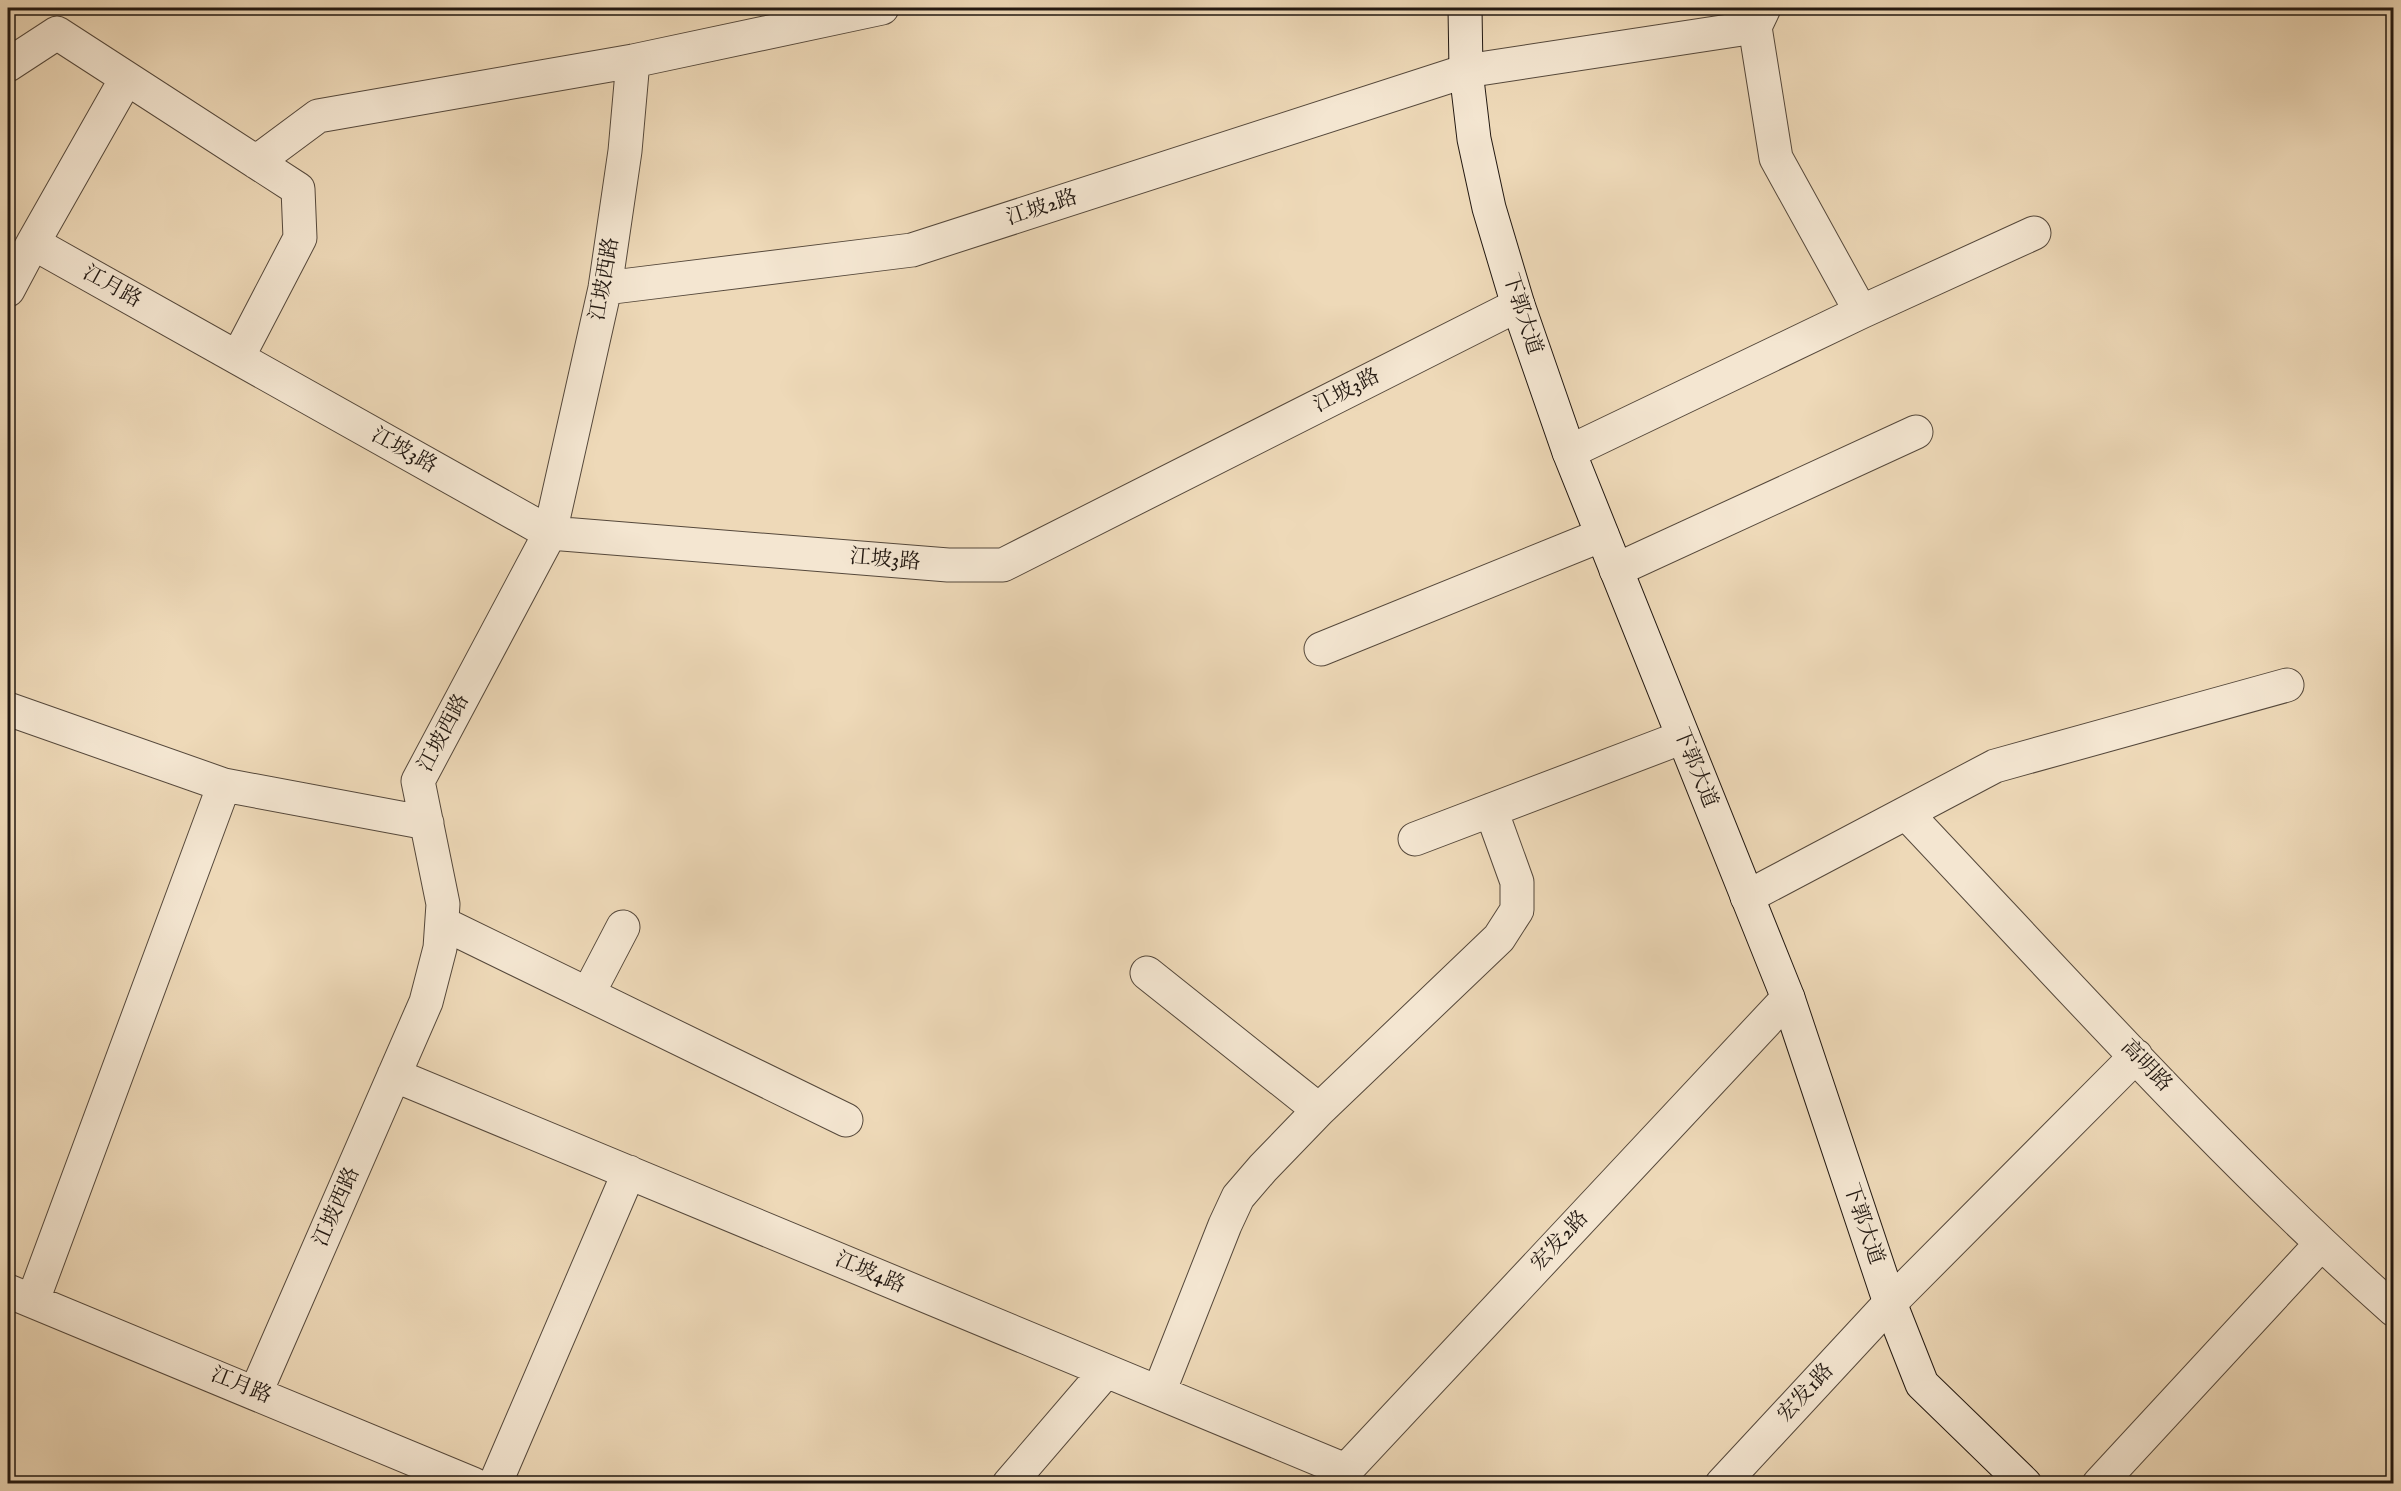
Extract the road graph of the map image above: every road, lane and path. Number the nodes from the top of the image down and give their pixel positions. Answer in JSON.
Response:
{"nodes":[{"id":1,"x":882,"y":8,"type":"edge"},
{"id":2,"x":1465,"y":8,"type":"edge"},
{"id":3,"x":1759,"y":17,"type":"edge"},
{"id":4,"x":56,"y":20,"type":"edge"},
{"id":5,"x":633,"y":62,"type":"junction"},
{"id":6,"x":8,"y":65,"type":"edge"},
{"id":7,"x":1466,"y":71,"type":"junction"},
{"id":8,"x":126,"y":79,"type":"junction"},
{"id":9,"x":256,"y":162,"type":"junction"},
{"id":10,"x":2034,"y":233,"type":"dead end"},
{"id":11,"x":33,"y":243,"type":"junction"},
{"id":12,"x":605,"y":288,"type":"junction"},
{"id":13,"x":8,"y":290,"type":"edge"},
{"id":14,"x":1518,"y":304,"type":"junction"},
{"id":15,"x":1860,"y":312,"type":"junction"},
{"id":16,"x":238,"y":357,"type":"junction"},
{"id":17,"x":1916,"y":432,"type":"dead end"},
{"id":18,"x":1569,"y":452,"type":"junction"},
{"id":19,"x":550,"y":533,"type":"junction"},
{"id":20,"x":1602,"y":535,"type":"junction"},
{"id":21,"x":1616,"y":570,"type":"junction"},
{"id":22,"x":1321,"y":649,"type":"dead end"},
{"id":23,"x":2287,"y":685,"type":"dead end"},
{"id":24,"x":8,"y":709,"type":"edge"},
{"id":25,"x":1683,"y":737,"type":"junction"},
{"id":26,"x":224,"y":785,"type":"junction"},
{"id":27,"x":1491,"y":810,"type":"junction"},
{"id":28,"x":1906,"y":813,"type":"junction"},
{"id":29,"x":427,"y":823,"type":"junction"},
{"id":30,"x":1415,"y":839,"type":"dead end"},
{"id":31,"x":1747,"y":897,"type":"junction"},
{"id":32,"x":442,"y":923,"type":"junction"},
{"id":33,"x":623,"y":927,"type":"dead end"},
{"id":34,"x":1147,"y":973,"type":"dead end"},
{"id":35,"x":588,"y":994,"type":"junction"},
{"id":36,"x":1788,"y":998,"type":"junction"},
{"id":37,"x":2136,"y":1056,"type":"junction"},
{"id":38,"x":394,"y":1075,"type":"junction"},
{"id":39,"x":1319,"y":1110,"type":"junction"},
{"id":40,"x":846,"y":1120,"type":"dead end"},
{"id":41,"x":629,"y":1173,"type":"junction"},
{"id":42,"x":2320,"y":1245,"type":"junction"},
{"id":43,"x":20,"y":1296,"type":"edge"},
{"id":44,"x":1890,"y":1303,"type":"junction"},
{"id":45,"x":2394,"y":1310,"type":"edge"},
{"id":46,"x":1106,"y":1371,"type":"junction"},
{"id":47,"x":256,"y":1392,"type":"junction"},
{"id":48,"x":1159,"y":1392,"type":"junction"},
{"id":49,"x":1339,"y":1477,"type":"edge"},
{"id":50,"x":473,"y":1484,"type":"edge"},
{"id":51,"x":495,"y":1484,"type":"edge"},
{"id":52,"x":1009,"y":1484,"type":"edge"},
{"id":53,"x":1722,"y":1484,"type":"edge"},
{"id":54,"x":2025,"y":1484,"type":"edge"},
{"id":55,"x":2099,"y":1484,"type":"edge"}],
"edges":[{"from":1,"to":5,"type":"street"},
{"from":2,"to":7,"type":"street","name":"下郭大道"},
{"from":3,"to":7,"type":"street","name":"江坡2路"},
{"from":3,"to":15,"type":"street"},
{"from":4,"to":6,"type":"street"},
{"from":4,"to":8,"type":"street"},
{"from":5,"to":9,"type":"street"},
{"from":5,"to":12,"type":"street","name":"江坡西路"},
{"from":7,"to":12,"type":"street","name":"江坡2路"},
{"from":7,"to":14,"type":"street","name":"下郭大道"},
{"from":8,"to":9,"type":"street"},
{"from":8,"to":11,"type":"street"},
{"from":9,"to":16,"type":"street"},
{"from":10,"to":15,"type":"street"},
{"from":11,"to":13,"type":"street"},
{"from":11,"to":16,"type":"street","name":"江月路"},
{"from":12,"to":19,"type":"street","name":"江坡西路"},
{"from":14,"to":18,"type":"street","name":"下郭大道"},
{"from":14,"to":19,"type":"street","name":"江坡3路"},
{"from":15,"to":18,"type":"street"},
{"from":16,"to":19,"type":"street","name":"江坡3路"},
{"from":17,"to":21,"type":"street"},
{"from":18,"to":20,"type":"street","name":"下郭大道"},
{"from":19,"to":29,"type":"street","name":"江坡西路"},
{"from":20,"to":21,"type":"street","name":"下郭大道"},
{"from":20,"to":22,"type":"street"},
{"from":21,"to":25,"type":"street","name":"下郭大道"},
{"from":23,"to":28,"type":"street"},
{"from":24,"to":26,"type":"street"},
{"from":25,"to":27,"type":"street"},
{"from":25,"to":31,"type":"street","name":"下郭大道"},
{"from":26,"to":29,"type":"street"},
{"from":26,"to":43,"type":"street"},
{"from":27,"to":30,"type":"street"},
{"from":27,"to":39,"type":"street"},
{"from":28,"to":31,"type":"street"},
{"from":28,"to":37,"type":"street","name":"高明路"},
{"from":29,"to":32,"type":"street","name":"江坡西路"},
{"from":31,"to":36,"type":"street","name":"下郭大道"},
{"from":32,"to":35,"type":"street"},
{"from":32,"to":38,"type":"street","name":"江坡西路"},
{"from":33,"to":35,"type":"street"},
{"from":34,"to":39,"type":"street"},
{"from":35,"to":40,"type":"street"},
{"from":36,"to":44,"type":"street","name":"下郭大道"},
{"from":36,"to":49,"type":"street","name":"宏发2路"},
{"from":37,"to":42,"type":"street","name":"高明路"},
{"from":37,"to":44,"type":"street","name":"宏发1路"},
{"from":38,"to":41,"type":"street","name":"江坡4路"},
{"from":38,"to":47,"type":"street","name":"江坡西路"},
{"from":39,"to":48,"type":"street"},
{"from":41,"to":46,"type":"street","name":"江坡4路"},
{"from":41,"to":51,"type":"street"},
{"from":42,"to":45,"type":"street","name":"高明路"},
{"from":42,"to":55,"type":"street"},
{"from":43,"to":47,"type":"street","name":"江月路"},
{"from":44,"to":53,"type":"street","name":"宏发1路"},
{"from":44,"to":54,"type":"street","name":"下郭大道"},
{"from":46,"to":48,"type":"street","name":"江坡4路"},
{"from":46,"to":52,"type":"street"},
{"from":47,"to":50,"type":"street","name":"江月路"},
{"from":48,"to":49,"type":"street","name":"江坡4路"}]}
